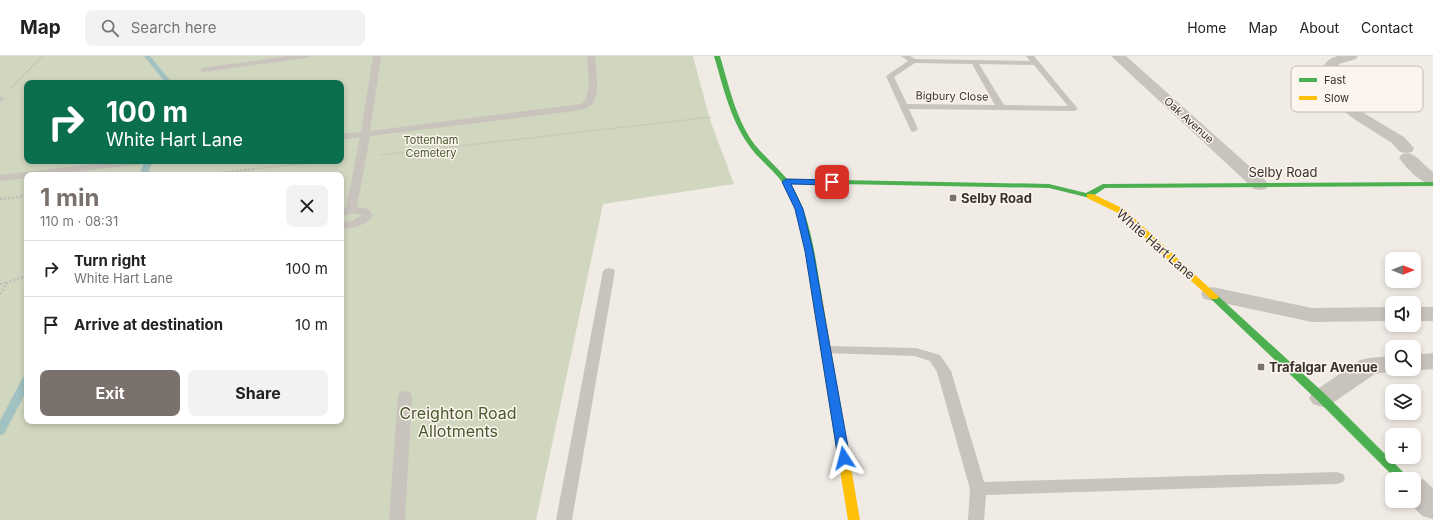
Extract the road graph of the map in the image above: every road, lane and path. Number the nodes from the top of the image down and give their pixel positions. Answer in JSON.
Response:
{"nodes":[{"id":1,"x":42,"y":56,"type":"edge"},
{"id":2,"x":306,"y":56,"type":"edge"},
{"id":3,"x":377,"y":56,"type":"edge"},
{"id":4,"x":591,"y":56,"type":"edge"},
{"id":5,"x":717,"y":56,"type":"edge"},
{"id":6,"x":905,"y":56,"type":"edge"},
{"id":7,"x":1030,"y":56,"type":"edge"},
{"id":8,"x":1118,"y":56,"type":"edge"},
{"id":9,"x":1351,"y":56,"type":"edge"},
{"id":10,"x":913,"y":61,"type":"junction"},
{"id":11,"x":974,"y":62,"type":"junction"},
{"id":12,"x":1036,"y":63,"type":"junction"},
{"id":13,"x":1331,"y":66,"type":"edge"},
{"id":14,"x":203,"y":70,"type":"dead end"},
{"id":15,"x":0,"y":99,"type":"edge"},
{"id":16,"x":904,"y":106,"type":"junction"},
{"id":17,"x":1001,"y":108,"type":"junction"},
{"id":18,"x":1354,"y":112,"type":"edge"},
{"id":19,"x":735,"y":115,"type":"junction"},
{"id":20,"x":914,"y":129,"type":"dead end"},
{"id":21,"x":365,"y":134,"type":"junction"},
{"id":22,"x":344,"y":137,"type":"edge"},
{"id":23,"x":362,"y":157,"type":"junction"},
{"id":24,"x":117,"y":164,"type":"edge"},
{"id":25,"x":299,"y":164,"type":"edge"},
{"id":26,"x":50,"y":172,"type":"edge"},
{"id":27,"x":227,"y":172,"type":"edge"},
{"id":28,"x":24,"y":175,"type":"edge"},
{"id":29,"x":0,"y":178,"type":"edge"},
{"id":30,"x":1433,"y":180,"type":"edge"},
{"id":31,"x":786,"y":182,"type":"junction"},
{"id":32,"x":1433,"y":184,"type":"edge"},
{"id":33,"x":1260,"y":185,"type":"junction"},
{"id":34,"x":1088,"y":195,"type":"junction"},
{"id":35,"x":24,"y":196,"type":"edge"},
{"id":36,"x":0,"y":199,"type":"edge"},
{"id":37,"x":346,"y":212,"type":"edge"},
{"id":38,"x":344,"y":226,"type":"edge"},
{"id":39,"x":609,"y":271,"type":"dead end"},
{"id":40,"x":24,"y":277,"type":"edge"},
{"id":41,"x":8,"y":282,"type":"junction"},
{"id":42,"x":0,"y":284,"type":"edge"},
{"id":43,"x":0,"y":294,"type":"edge"},
{"id":44,"x":1212,"y":294,"type":"junction"},
{"id":45,"x":1385,"y":314,"type":"edge"},
{"id":46,"x":1421,"y":314,"type":"edge"},
{"id":47,"x":1433,"y":314,"type":"edge"},
{"id":48,"x":827,"y":350,"type":"junction"},
{"id":49,"x":1433,"y":361,"type":"edge"},
{"id":50,"x":1421,"y":362,"type":"edge"},
{"id":51,"x":1385,"y":365,"type":"edge"},
{"id":52,"x":405,"y":396,"type":"dead end"},
{"id":53,"x":1322,"y":398,"type":"junction"},
{"id":54,"x":1397,"y":472,"type":"edge"},
{"id":55,"x":1338,"y":478,"type":"dead end"},
{"id":56,"x":978,"y":489,"type":"junction"},
{"id":57,"x":1421,"y":495,"type":"edge"},
{"id":58,"x":1433,"y":507,"type":"edge"},
{"id":59,"x":397,"y":520,"type":"edge"},
{"id":60,"x":564,"y":520,"type":"edge"},
{"id":61,"x":854,"y":520,"type":"edge"},
{"id":62,"x":976,"y":520,"type":"edge"}],
"edges":[{"from":1,"to":15,"type":"path"},
{"from":2,"to":14,"type":"lane"},
{"from":3,"to":21,"type":"lane"},
{"from":4,"to":21,"type":"lane"},
{"from":5,"to":19,"type":"street"},
{"from":6,"to":10,"type":"lane"},
{"from":7,"to":12,"type":"lane","name":"Bigbury Close"},
{"from":8,"to":33,"type":"street","name":"Oak Avenue"},
{"from":9,"to":13,"type":"street"},
{"from":10,"to":11,"type":"lane"},
{"from":10,"to":16,"type":"lane","name":"Bigbury Close"},
{"from":11,"to":12,"type":"lane"},
{"from":11,"to":17,"type":"lane","name":"Bigbury Close"},
{"from":12,"to":17,"type":"lane","name":"Bigbury Close"},
{"from":16,"to":17,"type":"lane","name":"Bigbury Close"},
{"from":16,"to":20,"type":"lane","name":"Bigbury Close"},
{"from":18,"to":30,"type":"street"},
{"from":19,"to":23,"type":"path"},
{"from":19,"to":31,"type":"street"},
{"from":21,"to":22,"type":"lane"},
{"from":21,"to":23,"type":"lane"},
{"from":23,"to":37,"type":"lane"},
{"from":24,"to":26,"type":"lane"},
{"from":25,"to":27,"type":"path"},
{"from":28,"to":29,"type":"lane"},
{"from":31,"to":34,"type":"street","name":"White Hart Lane"},
{"from":31,"to":48,"type":"street"},
{"from":32,"to":33,"type":"street","name":"Selby Road"},
{"from":33,"to":34,"type":"street","name":"Selby Road"},
{"from":34,"to":44,"type":"street","name":"White Hart Lane"},
{"from":35,"to":36,"type":"path"},
{"from":37,"to":38,"type":"lane"},
{"from":39,"to":60,"type":"lane"},
{"from":40,"to":41,"type":"path"},
{"from":41,"to":42,"type":"path"},
{"from":41,"to":43,"type":"path"},
{"from":44,"to":45,"type":"street"},
{"from":44,"to":53,"type":"street","name":"White Hart Lane"},
{"from":46,"to":47,"type":"street"},
{"from":48,"to":56,"type":"lane"},
{"from":48,"to":61,"type":"street"},
{"from":49,"to":50,"type":"street"},
{"from":51,"to":53,"type":"street"},
{"from":52,"to":59,"type":"lane"},
{"from":53,"to":54,"type":"street","name":"White Hart Lane"},
{"from":55,"to":56,"type":"lane"},
{"from":56,"to":62,"type":"lane"},
{"from":57,"to":58,"type":"street"}]}
